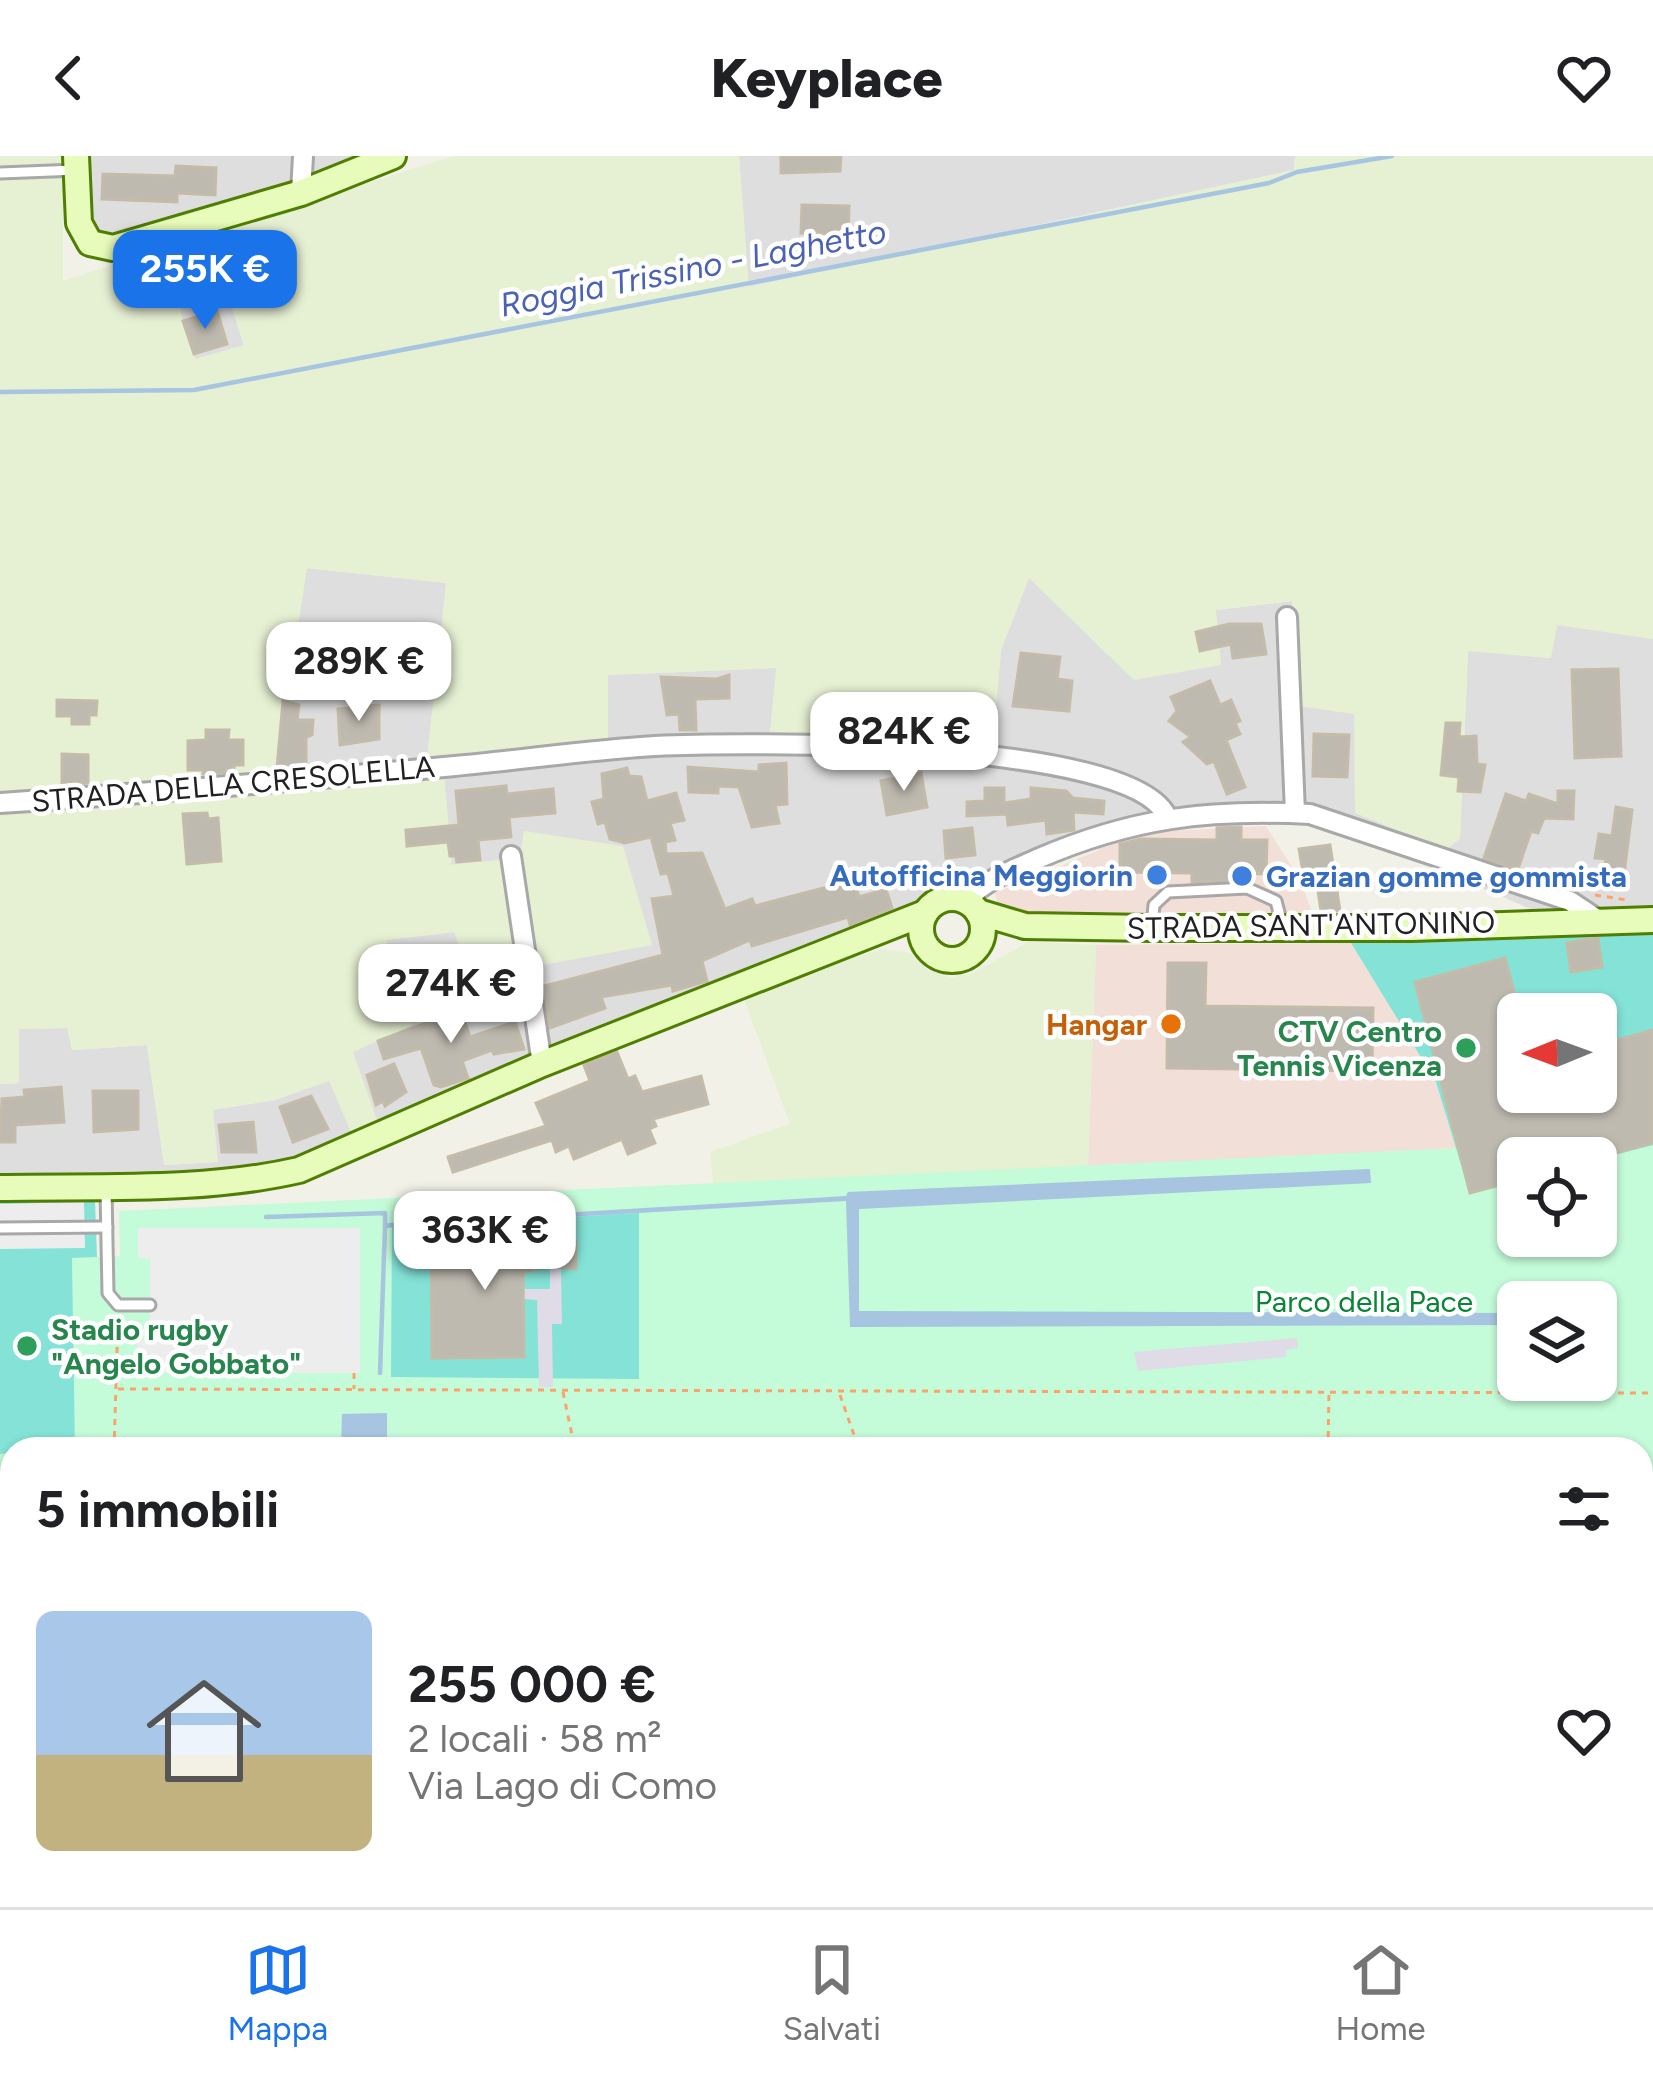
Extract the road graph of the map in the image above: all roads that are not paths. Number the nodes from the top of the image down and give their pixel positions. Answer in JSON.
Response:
{"nodes":[{"id":1,"x":303,"y":156,"type":"edge"},
{"id":2,"x":393,"y":156,"type":"edge"},
{"id":3,"x":76,"y":163,"type":"edge"},
{"id":4,"x":0,"y":172,"type":"edge"},
{"id":5,"x":302,"y":193,"type":"junction"},
{"id":6,"x":1287,"y":617,"type":"dead end"},
{"id":7,"x":0,"y":803,"type":"edge"},
{"id":8,"x":1294,"y":813,"type":"junction"},
{"id":9,"x":1167,"y":817,"type":"junction"},
{"id":10,"x":512,"y":856,"type":"dead end"},
{"id":11,"x":971,"y":907,"type":"junction"},
{"id":12,"x":925,"y":913,"type":"junction"},
{"id":13,"x":1597,"y":920,"type":"junction"},
{"id":14,"x":1653,"y":920,"type":"edge"},
{"id":15,"x":1025,"y":926,"type":"junction"},
{"id":16,"x":1151,"y":928,"type":"junction"},
{"id":17,"x":1282,"y":929,"type":"junction"},
{"id":18,"x":864,"y":936,"type":"junction"},
{"id":19,"x":976,"y":949,"type":"junction"},
{"id":20,"x":929,"y":950,"type":"junction"},
{"id":21,"x":542,"y":1064,"type":"junction"},
{"id":22,"x":106,"y":1186,"type":"junction"},
{"id":23,"x":0,"y":1187,"type":"edge"},
{"id":24,"x":106,"y":1227,"type":"junction"},
{"id":25,"x":0,"y":1228,"type":"edge"},
{"id":26,"x":150,"y":1305,"type":"dead end"}],
"edges":[{"from":1,"to":5,"type":"street"},
{"from":2,"to":5,"type":"main road"},
{"from":3,"to":4,"type":"lane"},
{"from":3,"to":5,"type":"main road"},
{"from":6,"to":8,"type":"street"},
{"from":7,"to":9,"type":"street","name":"STRADA DELLA CRESOLELLA"},
{"from":8,"to":9,"type":"street","name":"STRADA SANT'ANTONINO"},
{"from":8,"to":13,"type":"street","name":"STRADA SANT'ANTONINO"},
{"from":9,"to":11,"type":"street","name":"STRADA SANT'ANTONINO"},
{"from":10,"to":21,"type":"street"},
{"from":11,"to":12,"type":"main road","name":"STRADA SANT'ANTONINO"},
{"from":11,"to":15,"type":"main road","name":"STRADA SANT'ANTONINO"},
{"from":11,"to":19,"type":"main road"},
{"from":12,"to":18,"type":"main road","name":"STRADA SANT'ANTONINO"},
{"from":12,"to":20,"type":"main road"},
{"from":13,"to":14,"type":"main road","name":"STRADA SANT'ANTONINO"},
{"from":13,"to":17,"type":"main road","name":"STRADA SANT'ANTONINO"},
{"from":15,"to":16,"type":"main road","name":"STRADA SANT'ANTONINO"},
{"from":15,"to":19,"type":"main road","name":"STRADA SANT'ANTONINO"},
{"from":16,"to":17,"type":"main road","name":"STRADA SANT'ANTONINO"},
{"from":16,"to":17,"type":"lane"},
{"from":18,"to":20,"type":"main road","name":"STRADA SANT'ANTONINO"},
{"from":18,"to":21,"type":"main road","name":"STRADA SANT'ANTONINO"},
{"from":19,"to":20,"type":"main road","name":"STRADA SANT'ANTONINO"},
{"from":21,"to":22,"type":"main road","name":"STRADA SANT'ANTONINO"},
{"from":22,"to":23,"type":"main road","name":"STRADA SANT'ANTONINO"},
{"from":22,"to":24,"type":"lane"},
{"from":24,"to":25,"type":"lane"},
{"from":24,"to":26,"type":"lane"}]}
